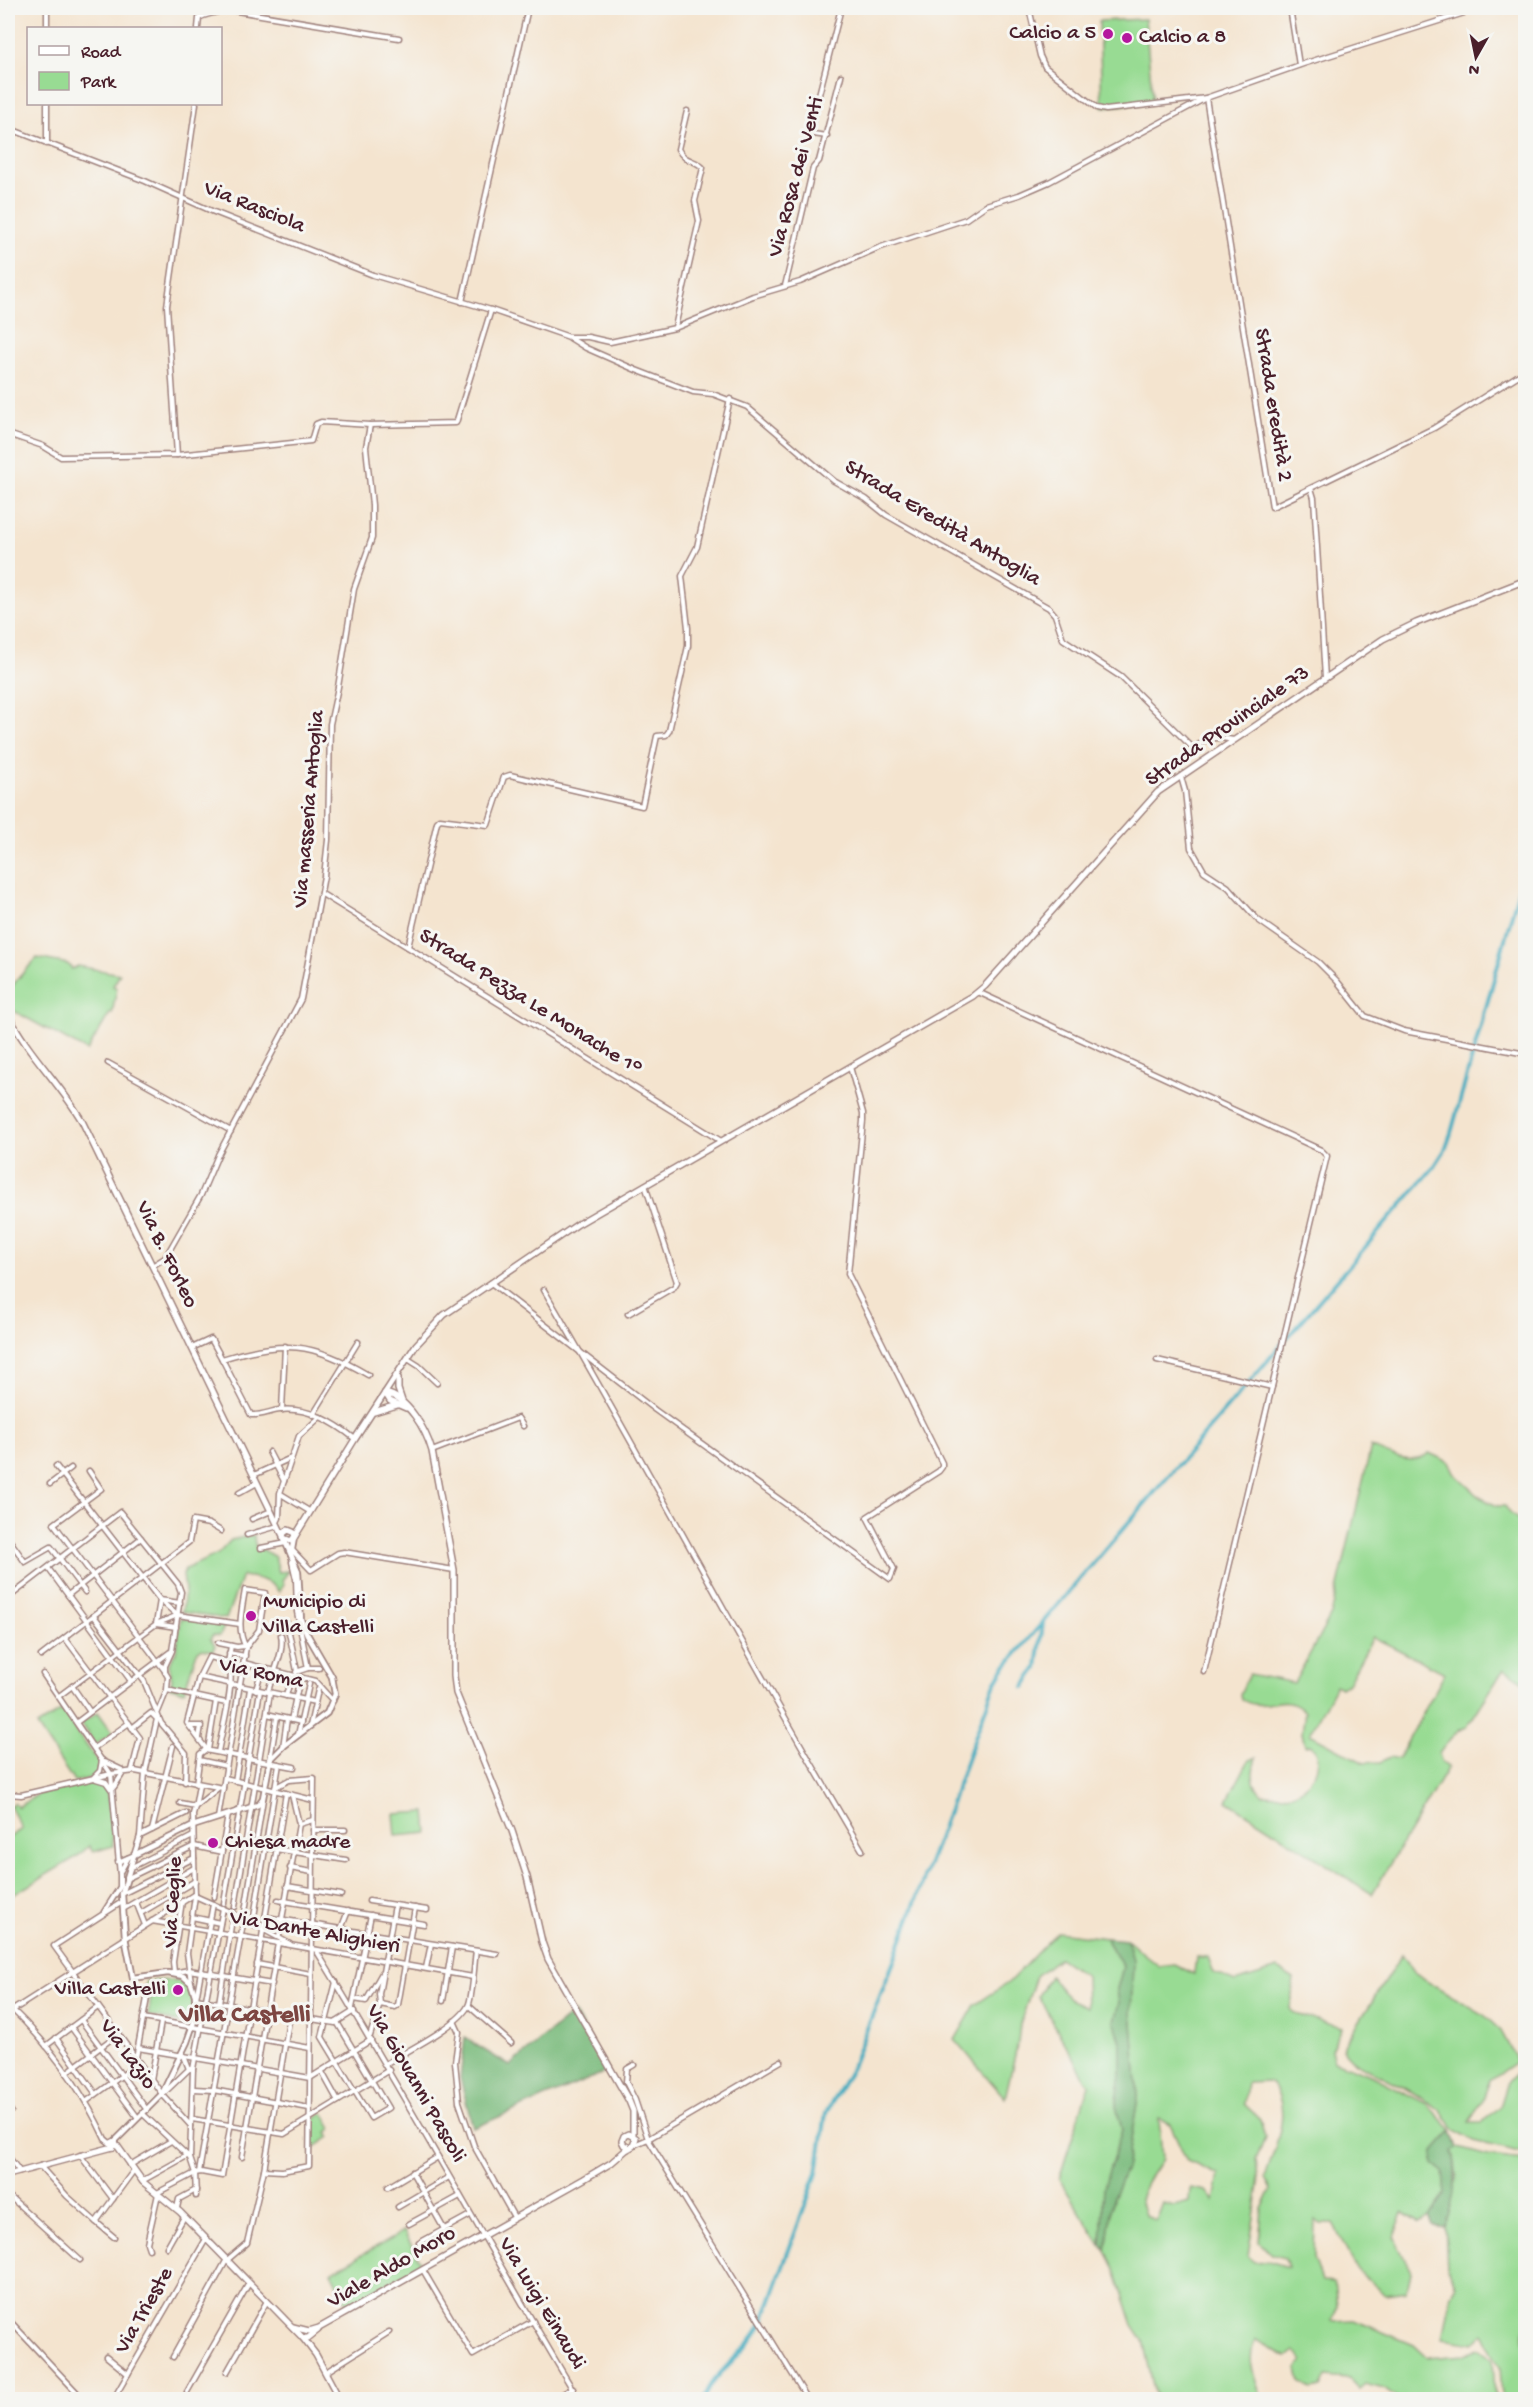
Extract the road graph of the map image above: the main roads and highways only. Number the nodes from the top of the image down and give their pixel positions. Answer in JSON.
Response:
{"nodes":[{"id":1,"x":1526,"y":580,"type":"edge"},
{"id":2,"x":8,"y":1014,"type":"edge"},
{"id":3,"x":398,"y":1376,"type":"junction"},
{"id":4,"x":386,"y":1393,"type":"junction"},
{"id":5,"x":400,"y":1404,"type":"junction"},
{"id":6,"x":373,"y":1413,"type":"junction"},
{"id":7,"x":277,"y":1524,"type":"junction"},
{"id":8,"x":301,"y":1524,"type":"junction"},
{"id":9,"x":290,"y":1530,"type":"junction"},
{"id":10,"x":294,"y":1538,"type":"junction"},
{"id":11,"x":284,"y":1540,"type":"junction"},
{"id":12,"x":632,"y":2135,"type":"junction"},
{"id":13,"x":622,"y":2142,"type":"junction"},
{"id":14,"x":632,"y":2146,"type":"junction"},
{"id":15,"x":618,"y":2157,"type":"junction"},
{"id":16,"x":8,"y":2175,"type":"edge"},
{"id":17,"x":293,"y":2327,"type":"junction"},
{"id":18,"x":314,"y":2331,"type":"junction"},
{"id":19,"x":303,"y":2338,"type":"junction"},
{"id":20,"x":312,"y":2349,"type":"junction"},
{"id":21,"x":340,"y":2400,"type":"edge"}],
"edges":[{"from":1,"to":3,"type":"main road","name":"Strada Provinciale 73"},
{"from":2,"to":7,"type":"main road","name":"Via B. Forleo"},
{"from":3,"to":4,"type":"main road","name":"Strada Provinciale 73"},
{"from":3,"to":5,"type":"main road"},
{"from":4,"to":5,"type":"main road"},
{"from":4,"to":6,"type":"main road","name":"Strada Provinciale 73"},
{"from":5,"to":6,"type":"main road"},
{"from":5,"to":12,"type":"main road"},
{"from":6,"to":8,"type":"main road","name":"Strada Provinciale 73"},
{"from":7,"to":9,"type":"main road"},
{"from":7,"to":11,"type":"main road","name":"Via B. Forleo"},
{"from":8,"to":9,"type":"main road"},
{"from":8,"to":10,"type":"main road","name":"Strada Provinciale 73"},
{"from":9,"to":10,"type":"main road"},
{"from":9,"to":11,"type":"main road"},
{"from":10,"to":11,"type":"main road"},
{"from":12,"to":13,"type":"main road"},
{"from":12,"to":14,"type":"main road"},
{"from":13,"to":14,"type":"main road"},
{"from":13,"to":15,"type":"main road"},
{"from":14,"to":15,"type":"main road","name":"Viale Aldo Moro"},
{"from":15,"to":18,"type":"main road","name":"Viale Aldo Moro"},
{"from":16,"to":17,"type":"main road"},
{"from":17,"to":18,"type":"main road"},
{"from":17,"to":19,"type":"main road"},
{"from":18,"to":19,"type":"main road"},
{"from":18,"to":20,"type":"main road","name":"Viale Aldo Moro"},
{"from":19,"to":20,"type":"main road"},
{"from":20,"to":21,"type":"main road"}]}
